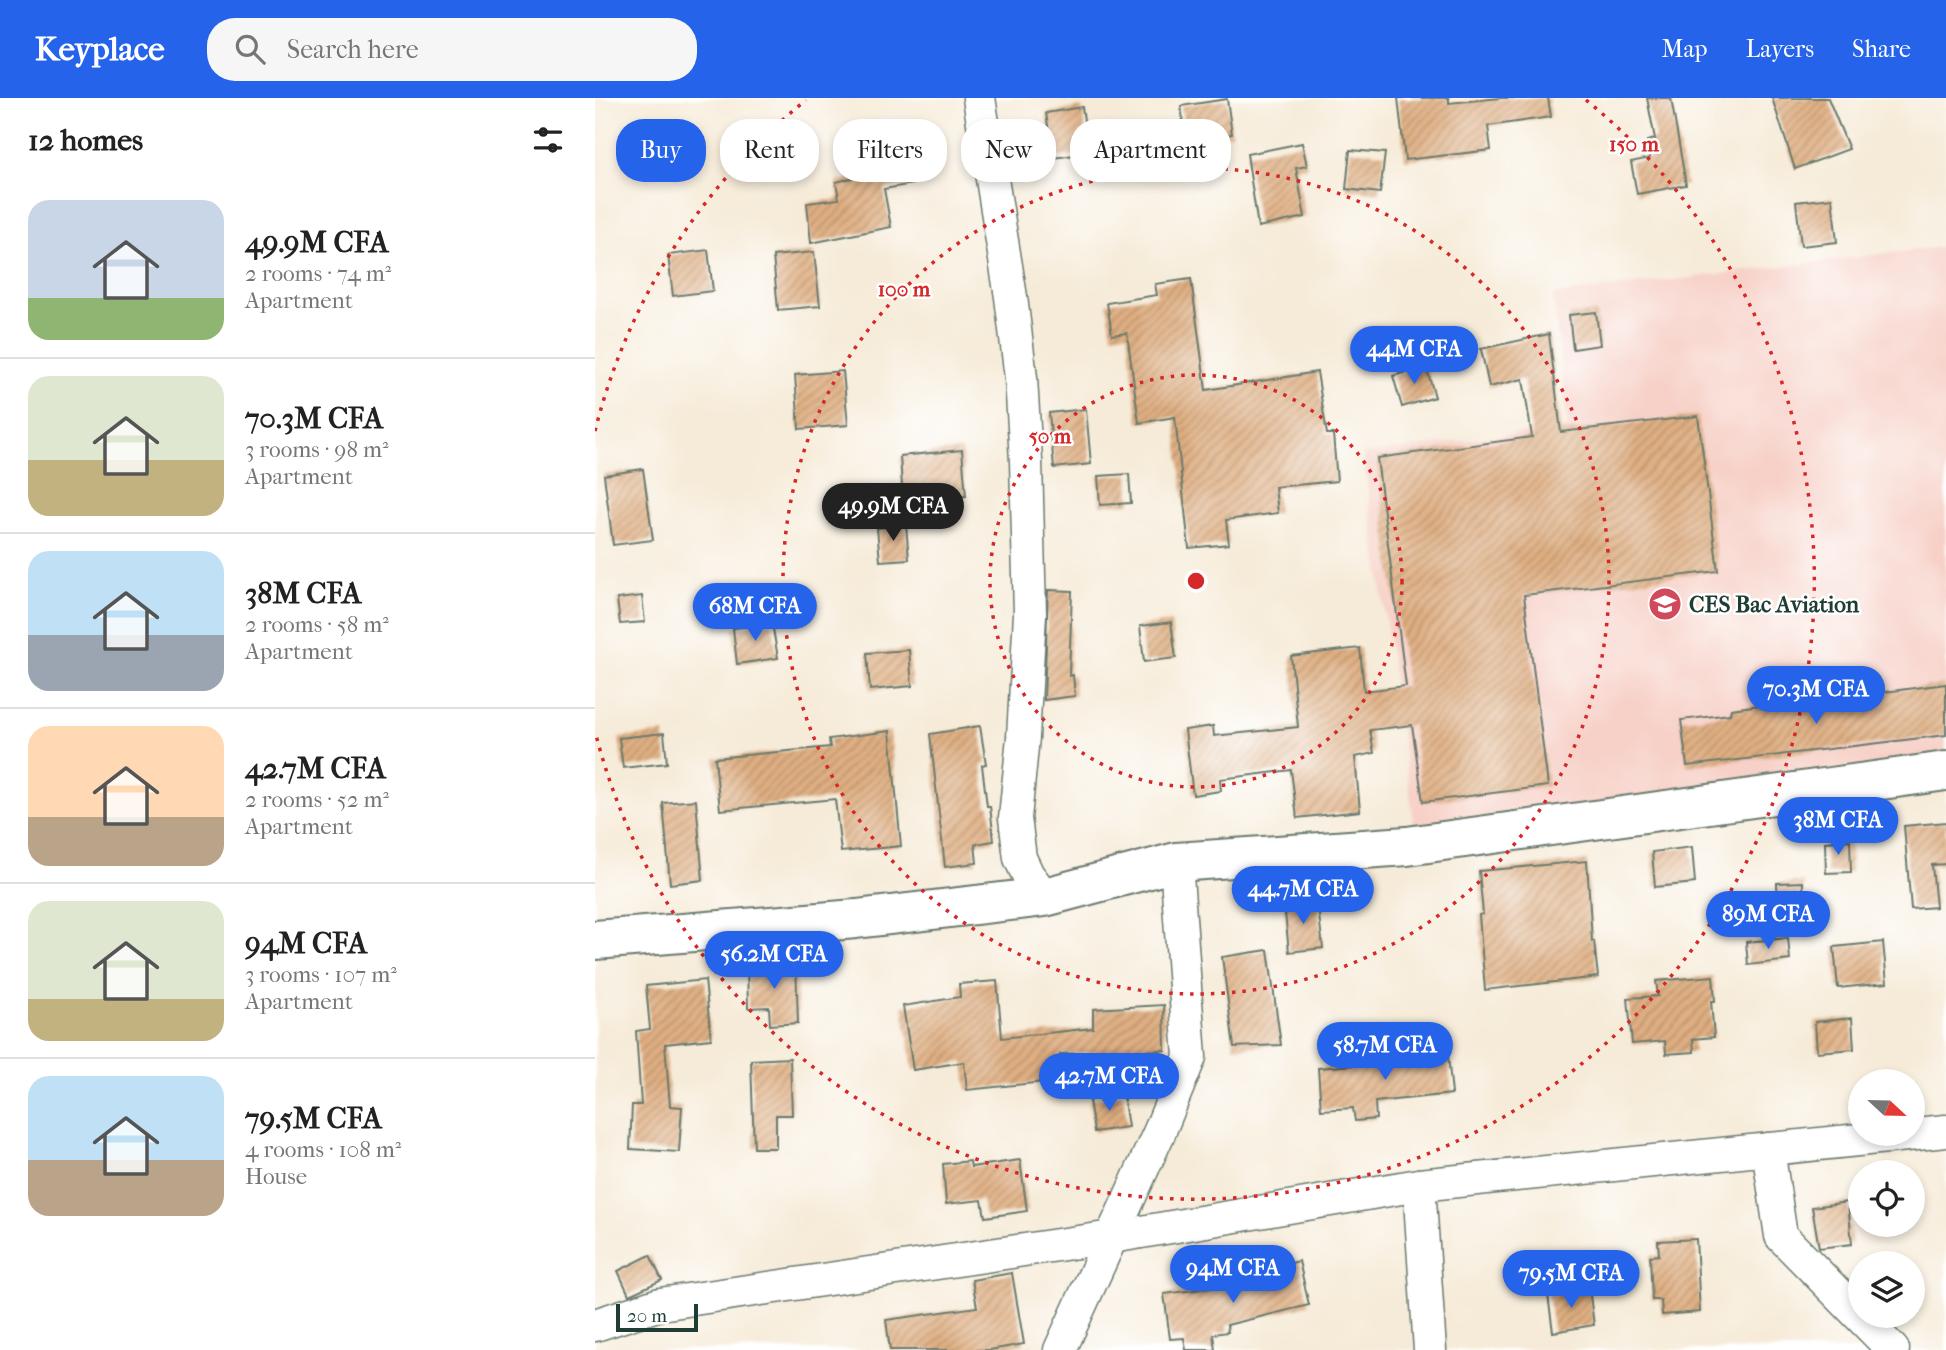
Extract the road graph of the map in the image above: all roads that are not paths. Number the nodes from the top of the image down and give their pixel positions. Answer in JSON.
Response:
{"nodes":[{"id":1,"x":979,"y":98,"type":"edge"},
{"id":2,"x":1946,"y":771,"type":"edge"},
{"id":3,"x":1176,"y":862,"type":"junction"},
{"id":4,"x":1045,"y":897,"type":"junction"},
{"id":5,"x":595,"y":940,"type":"edge"},
{"id":6,"x":1946,"y":1131,"type":"edge"},
{"id":7,"x":1768,"y":1149,"type":"junction"},
{"id":8,"x":1419,"y":1185,"type":"junction"},
{"id":9,"x":1112,"y":1237,"type":"junction"},
{"id":10,"x":595,"y":1325,"type":"edge"},
{"id":11,"x":1060,"y":1350,"type":"edge"},
{"id":12,"x":1430,"y":1350,"type":"edge"},
{"id":13,"x":1893,"y":1350,"type":"edge"}],
"edges":[{"from":1,"to":4,"type":"street"},
{"from":2,"to":3,"type":"street"},
{"from":3,"to":4,"type":"street"},
{"from":3,"to":9,"type":"street"},
{"from":4,"to":5,"type":"street"},
{"from":6,"to":7,"type":"street"},
{"from":7,"to":8,"type":"street"},
{"from":7,"to":13,"type":"street"},
{"from":8,"to":9,"type":"street"},
{"from":8,"to":12,"type":"street"},
{"from":9,"to":10,"type":"street"},
{"from":9,"to":11,"type":"street"}]}
